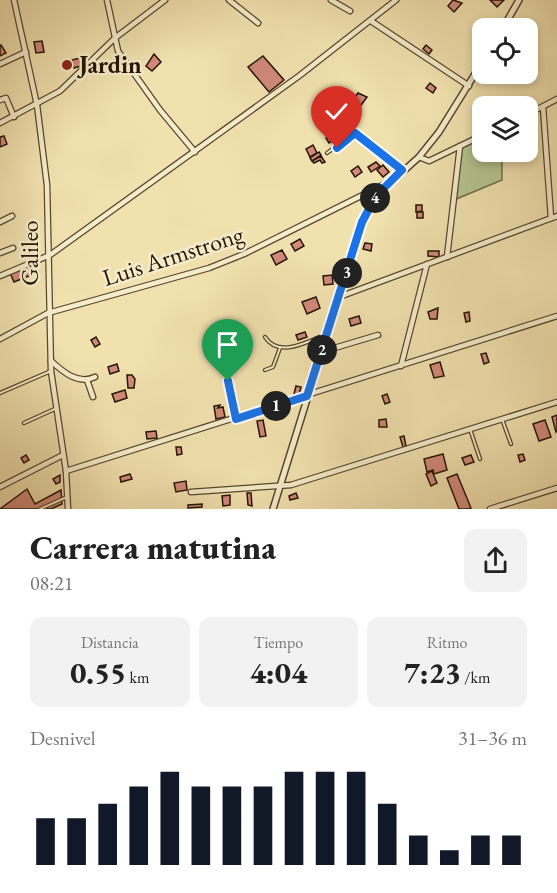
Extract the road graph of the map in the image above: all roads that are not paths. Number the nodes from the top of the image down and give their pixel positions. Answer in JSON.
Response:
{"nodes":[{"id":1,"x":14,"y":0,"type":"edge"},
{"id":2,"x":107,"y":0,"type":"edge"},
{"id":3,"x":165,"y":0,"type":"edge"},
{"id":4,"x":229,"y":0,"type":"edge"},
{"id":5,"x":331,"y":0,"type":"edge"},
{"id":6,"x":396,"y":0,"type":"edge"},
{"id":7,"x":519,"y":0,"type":"edge"},
{"id":8,"x":350,"y":11,"type":"dead end"},
{"id":9,"x":508,"y":18,"type":"edge"},
{"id":10,"x":371,"y":21,"type":"junction"},
{"id":11,"x":258,"y":23,"type":"dead end"},
{"id":12,"x":115,"y":38,"type":"junction"},
{"id":13,"x":26,"y":52,"type":"junction"},
{"id":14,"x":0,"y":64,"type":"edge"},
{"id":15,"x":472,"y":81,"type":"edge"},
{"id":16,"x":469,"y":86,"type":"junction"},
{"id":17,"x":557,"y":99,"type":"edge"},
{"id":18,"x":0,"y":100,"type":"edge"},
{"id":19,"x":37,"y":105,"type":"junction"},
{"id":20,"x":543,"y":107,"type":"junction"},
{"id":21,"x":538,"y":109,"type":"edge"},
{"id":22,"x":14,"y":117,"type":"junction"},
{"id":23,"x":336,"y":118,"type":"dead end"},
{"id":24,"x":0,"y":123,"type":"edge"},
{"id":25,"x":355,"y":133,"type":"junction"},
{"id":26,"x":472,"y":140,"type":"edge"},
{"id":27,"x":460,"y":146,"type":"junction"},
{"id":28,"x":195,"y":152,"type":"junction"},
{"id":29,"x":327,"y":153,"type":"dead end"},
{"id":30,"x":419,"y":157,"type":"junction"},
{"id":31,"x":402,"y":170,"type":"junction"},
{"id":32,"x":387,"y":183,"type":"junction"},
{"id":33,"x":12,"y":216,"type":"dead end"},
{"id":34,"x":554,"y":217,"type":"edge"},
{"id":35,"x":0,"y":222,"type":"edge"},
{"id":36,"x":13,"y":248,"type":"dead end"},
{"id":37,"x":0,"y":253,"type":"edge"},
{"id":38,"x":50,"y":255,"type":"junction"},
{"id":39,"x":447,"y":257,"type":"junction"},
{"id":40,"x":427,"y":264,"type":"junction"},
{"id":41,"x":0,"y":276,"type":"edge"},
{"id":42,"x":339,"y":297,"type":"junction"},
{"id":43,"x":48,"y":313,"type":"junction"},
{"id":44,"x":557,"y":316,"type":"edge"},
{"id":45,"x":327,"y":334,"type":"junction"},
{"id":46,"x":378,"y":335,"type":"dead end"},
{"id":47,"x":265,"y":337,"type":"dead end"},
{"id":48,"x":0,"y":339,"type":"edge"},
{"id":49,"x":280,"y":348,"type":"junction"},
{"id":50,"x":321,"y":352,"type":"junction"},
{"id":51,"x":51,"y":361,"type":"junction"},
{"id":52,"x":401,"y":366,"type":"junction"},
{"id":53,"x":265,"y":370,"type":"dead end"},
{"id":54,"x":51,"y":371,"type":"junction"},
{"id":55,"x":95,"y":377,"type":"dead end"},
{"id":56,"x":87,"y":380,"type":"junction"},
{"id":57,"x":228,"y":381,"type":"dead end"},
{"id":58,"x":0,"y":393,"type":"edge"},
{"id":59,"x":307,"y":396,"type":"junction"},
{"id":60,"x":93,"y":397,"type":"dead end"},
{"id":61,"x":557,"y":402,"type":"edge"},
{"id":62,"x":57,"y":408,"type":"junction"},
{"id":63,"x":236,"y":419,"type":"junction"},
{"id":64,"x":502,"y":419,"type":"junction"},
{"id":65,"x":24,"y":423,"type":"dead end"},
{"id":66,"x":470,"y":429,"type":"junction"},
{"id":67,"x":511,"y":444,"type":"dead end"},
{"id":68,"x":63,"y":455,"type":"junction"},
{"id":69,"x":480,"y":459,"type":"dead end"},
{"id":70,"x":66,"y":471,"type":"junction"},
{"id":71,"x":0,"y":487,"type":"edge"},
{"id":72,"x":280,"y":487,"type":"junction"},
{"id":73,"x":557,"y":488,"type":"edge"},
{"id":74,"x":191,"y":492,"type":"dead end"},
{"id":75,"x":67,"y":497,"type":"junction"},
{"id":76,"x":40,"y":509,"type":"edge"},
{"id":77,"x":68,"y":509,"type":"edge"},
{"id":78,"x":273,"y":509,"type":"edge"},
{"id":79,"x":490,"y":509,"type":"edge"}],
"edges":[{"from":1,"to":13,"type":"street","name":"Galileo"},
{"from":2,"to":12,"type":"street"},
{"from":3,"to":12,"type":"street"},
{"from":4,"to":11,"type":"street"},
{"from":5,"to":8,"type":"street"},
{"from":6,"to":10,"type":"street"},
{"from":7,"to":9,"type":"street"},
{"from":10,"to":16,"type":"street"},
{"from":10,"to":28,"type":"street"},
{"from":12,"to":19,"type":"street"},
{"from":12,"to":28,"type":"street"},
{"from":13,"to":14,"type":"street"},
{"from":13,"to":19,"type":"street","name":"Galileo"},
{"from":15,"to":16,"type":"street"},
{"from":16,"to":30,"type":"street"},
{"from":17,"to":20,"type":"street"},
{"from":18,"to":22,"type":"street"},
{"from":19,"to":22,"type":"street"},
{"from":19,"to":38,"type":"street","name":"Galileo"},
{"from":20,"to":21,"type":"street"},
{"from":20,"to":34,"type":"street"},
{"from":22,"to":24,"type":"street"},
{"from":23,"to":25,"type":"lane"},
{"from":25,"to":29,"type":"lane"},
{"from":25,"to":31,"type":"lane"},
{"from":26,"to":27,"type":"street"},
{"from":27,"to":30,"type":"street"},
{"from":27,"to":39,"type":"street"},
{"from":28,"to":38,"type":"street"},
{"from":30,"to":31,"type":"street"},
{"from":31,"to":32,"type":"street"},
{"from":32,"to":42,"type":"street"},
{"from":32,"to":43,"type":"street","name":"Luis Armstrong"},
{"from":33,"to":35,"type":"street"},
{"from":34,"to":39,"type":"street"},
{"from":36,"to":37,"type":"street"},
{"from":38,"to":41,"type":"street"},
{"from":38,"to":43,"type":"street","name":"Galileo"},
{"from":39,"to":40,"type":"street"},
{"from":40,"to":42,"type":"street"},
{"from":40,"to":52,"type":"street"},
{"from":42,"to":45,"type":"street"},
{"from":43,"to":48,"type":"street","name":"Luis Armstrong"},
{"from":43,"to":51,"type":"street","name":"Galileo"},
{"from":44,"to":52,"type":"street"},
{"from":45,"to":49,"type":"lane"},
{"from":45,"to":50,"type":"street"},
{"from":46,"to":50,"type":"street"},
{"from":47,"to":49,"type":"lane"},
{"from":49,"to":53,"type":"lane"},
{"from":50,"to":59,"type":"street"},
{"from":51,"to":54,"type":"street","name":"Galileo"},
{"from":51,"to":56,"type":"street"},
{"from":52,"to":59,"type":"street"},
{"from":54,"to":58,"type":"lane"},
{"from":54,"to":62,"type":"street","name":"Galileo"},
{"from":55,"to":56,"type":"street"},
{"from":56,"to":60,"type":"street"},
{"from":57,"to":63,"type":"lane"},
{"from":59,"to":63,"type":"street"},
{"from":59,"to":72,"type":"street"},
{"from":61,"to":64,"type":"street"},
{"from":62,"to":65,"type":"lane"},
{"from":62,"to":68,"type":"street","name":"Galileo"},
{"from":63,"to":70,"type":"street"},
{"from":64,"to":66,"type":"street"},
{"from":64,"to":67,"type":"lane"},
{"from":66,"to":69,"type":"lane"},
{"from":66,"to":72,"type":"street"},
{"from":68,"to":70,"type":"street","name":"Galileo"},
{"from":68,"to":71,"type":"street"},
{"from":70,"to":75,"type":"street","name":"Galileo"},
{"from":72,"to":74,"type":"street"},
{"from":72,"to":78,"type":"street"},
{"from":73,"to":79,"type":"street"},
{"from":75,"to":76,"type":"lane"},
{"from":75,"to":77,"type":"street","name":"Galileo"}]}
